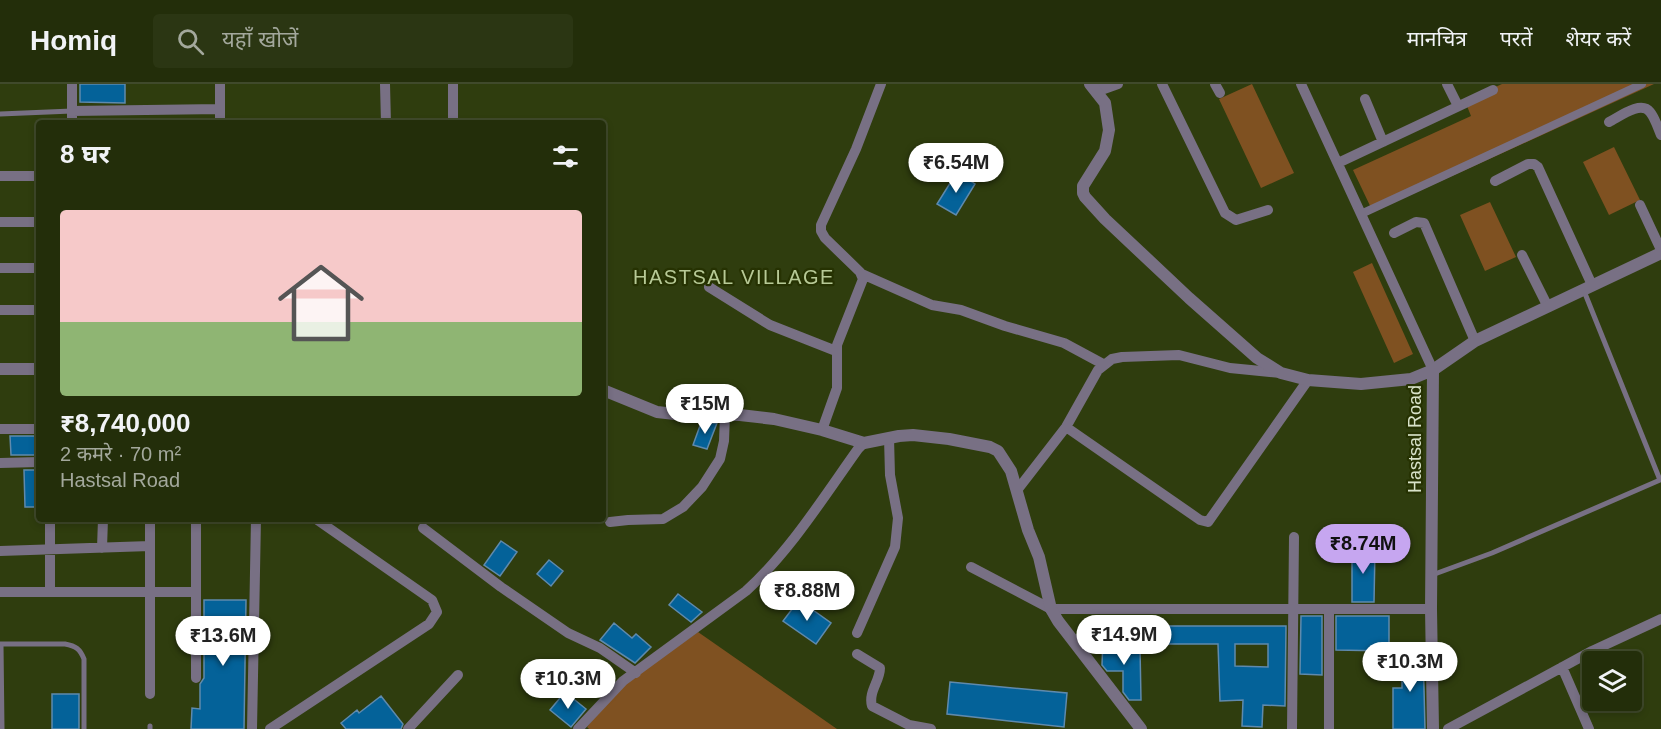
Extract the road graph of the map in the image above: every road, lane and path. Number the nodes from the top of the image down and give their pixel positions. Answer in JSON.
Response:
{"nodes":[{"id":1,"x":72,"y":84,"type":"edge"},
{"id":2,"x":220,"y":84,"type":"edge"},
{"id":3,"x":385,"y":84,"type":"edge"},
{"id":4,"x":453,"y":84,"type":"edge"},
{"id":5,"x":881,"y":84,"type":"edge"},
{"id":6,"x":1118,"y":84,"type":"edge"},
{"id":7,"x":1162,"y":84,"type":"edge"},
{"id":8,"x":1301,"y":84,"type":"edge"},
{"id":9,"x":1447,"y":84,"type":"edge"},
{"id":10,"x":1642,"y":84,"type":"edge"},
{"id":11,"x":1097,"y":86,"type":"edge"},
{"id":12,"x":1493,"y":90,"type":"dead end"},
{"id":13,"x":1365,"y":99,"type":"dead end"},
{"id":14,"x":1458,"y":106,"type":"junction"},
{"id":15,"x":220,"y":109,"type":"junction"},
{"id":16,"x":72,"y":111,"type":"junction"},
{"id":17,"x":0,"y":114,"type":"edge"},
{"id":18,"x":72,"y":120,"type":"edge"},
{"id":19,"x":220,"y":120,"type":"edge"},
{"id":20,"x":386,"y":120,"type":"edge"},
{"id":21,"x":453,"y":120,"type":"edge"},
{"id":22,"x":1609,"y":122,"type":"dead end"},
{"id":23,"x":1661,"y":135,"type":"edge"},
{"id":24,"x":1383,"y":142,"type":"junction"},
{"id":25,"x":1338,"y":163,"type":"junction"},
{"id":26,"x":0,"y":176,"type":"edge"},
{"id":27,"x":36,"y":176,"type":"edge"},
{"id":28,"x":1495,"y":181,"type":"dead end"},
{"id":29,"x":1640,"y":205,"type":"dead end"},
{"id":30,"x":1268,"y":210,"type":"dead end"},
{"id":31,"x":1361,"y":214,"type":"junction"},
{"id":32,"x":0,"y":222,"type":"edge"},
{"id":33,"x":36,"y":222,"type":"edge"},
{"id":34,"x":1394,"y":233,"type":"dead end"},
{"id":35,"x":1661,"y":251,"type":"edge"},
{"id":36,"x":1522,"y":255,"type":"dead end"},
{"id":37,"x":0,"y":268,"type":"edge"},
{"id":38,"x":36,"y":268,"type":"edge"},
{"id":39,"x":861,"y":274,"type":"junction"},
{"id":40,"x":709,"y":286,"type":"dead end"},
{"id":41,"x":1588,"y":287,"type":"junction"},
{"id":42,"x":1548,"y":307,"type":"junction"},
{"id":43,"x":0,"y":310,"type":"edge"},
{"id":44,"x":36,"y":310,"type":"edge"},
{"id":45,"x":1475,"y":340,"type":"junction"},
{"id":46,"x":836,"y":351,"type":"junction"},
{"id":47,"x":1103,"y":364,"type":"junction"},
{"id":48,"x":0,"y":369,"type":"edge"},
{"id":49,"x":36,"y":369,"type":"edge"},
{"id":50,"x":1433,"y":370,"type":"junction"},
{"id":51,"x":1281,"y":373,"type":"junction"},
{"id":52,"x":1308,"y":380,"type":"junction"},
{"id":53,"x":606,"y":391,"type":"edge"},
{"id":54,"x":725,"y":414,"type":"junction"},
{"id":55,"x":1066,"y":427,"type":"junction"},
{"id":56,"x":0,"y":429,"type":"edge"},
{"id":57,"x":36,"y":429,"type":"edge"},
{"id":58,"x":822,"y":430,"type":"junction"},
{"id":59,"x":889,"y":438,"type":"junction"},
{"id":60,"x":864,"y":444,"type":"junction"},
{"id":61,"x":36,"y":462,"type":"edge"},
{"id":62,"x":0,"y":463,"type":"edge"},
{"id":63,"x":1661,"y":480,"type":"edge"},
{"id":64,"x":1018,"y":489,"type":"junction"},
{"id":65,"x":50,"y":522,"type":"edge"},
{"id":66,"x":103,"y":522,"type":"edge"},
{"id":67,"x":150,"y":522,"type":"edge"},
{"id":68,"x":196,"y":522,"type":"edge"},
{"id":69,"x":256,"y":522,"type":"edge"},
{"id":70,"x":320,"y":522,"type":"edge"},
{"id":71,"x":610,"y":522,"type":"dead end"},
{"id":72,"x":423,"y":528,"type":"dead end"},
{"id":73,"x":1294,"y":537,"type":"dead end"},
{"id":74,"x":150,"y":546,"type":"junction"},
{"id":75,"x":102,"y":548,"type":"junction"},
{"id":76,"x":50,"y":549,"type":"junction"},
{"id":77,"x":0,"y":551,"type":"edge"},
{"id":78,"x":971,"y":567,"type":"dead end"},
{"id":79,"x":1432,"y":576,"type":"junction"},
{"id":80,"x":0,"y":592,"type":"edge"},
{"id":81,"x":50,"y":592,"type":"junction"},
{"id":82,"x":196,"y":592,"type":"junction"},
{"id":83,"x":150,"y":593,"type":"junction"},
{"id":84,"x":1051,"y":609,"type":"junction"},
{"id":85,"x":1329,"y":609,"type":"junction"},
{"id":86,"x":1431,"y":609,"type":"junction"},
{"id":87,"x":1294,"y":610,"type":"junction"},
{"id":88,"x":1661,"y":619,"type":"edge"},
{"id":89,"x":857,"y":633,"type":"dead end"},
{"id":90,"x":0,"y":644,"type":"edge"},
{"id":91,"x":857,"y":654,"type":"dead end"},
{"id":92,"x":1562,"y":667,"type":"junction"},
{"id":93,"x":636,"y":673,"type":"junction"},
{"id":94,"x":458,"y":675,"type":"dead end"},
{"id":95,"x":196,"y":678,"type":"dead end"},
{"id":96,"x":150,"y":694,"type":"dead end"},
{"id":97,"x":2,"y":729,"type":"edge"},
{"id":98,"x":84,"y":729,"type":"edge"},
{"id":99,"x":252,"y":729,"type":"edge"},
{"id":100,"x":270,"y":729,"type":"edge"},
{"id":101,"x":408,"y":729,"type":"edge"},
{"id":102,"x":578,"y":729,"type":"edge"},
{"id":103,"x":931,"y":729,"type":"edge"},
{"id":104,"x":1141,"y":729,"type":"edge"},
{"id":105,"x":1292,"y":729,"type":"edge"},
{"id":106,"x":1329,"y":729,"type":"edge"},
{"id":107,"x":1433,"y":729,"type":"edge"},
{"id":108,"x":1448,"y":729,"type":"edge"},
{"id":109,"x":1589,"y":729,"type":"edge"}],
"edges":[{"from":1,"to":16,"type":"street"},
{"from":2,"to":15,"type":"street"},
{"from":3,"to":20,"type":"street"},
{"from":4,"to":21,"type":"street"},
{"from":5,"to":39,"type":"street"},
{"from":6,"to":11,"type":"street"},
{"from":7,"to":30,"type":"street"},
{"from":8,"to":25,"type":"street"},
{"from":9,"to":14,"type":"street"},
{"from":10,"to":31,"type":"street"},
{"from":11,"to":51,"type":"street"},
{"from":12,"to":14,"type":"street"},
{"from":13,"to":24,"type":"street"},
{"from":14,"to":24,"type":"street"},
{"from":15,"to":16,"type":"street"},
{"from":15,"to":19,"type":"street"},
{"from":16,"to":17,"type":"lane"},
{"from":16,"to":18,"type":"street"},
{"from":22,"to":23,"type":"street"},
{"from":24,"to":25,"type":"street"},
{"from":25,"to":31,"type":"street"},
{"from":26,"to":27,"type":"street"},
{"from":28,"to":41,"type":"street"},
{"from":29,"to":35,"type":"street"},
{"from":31,"to":50,"type":"street"},
{"from":32,"to":33,"type":"street"},
{"from":34,"to":45,"type":"street"},
{"from":35,"to":41,"type":"street","name":"Hastsal Road"},
{"from":36,"to":42,"type":"street"},
{"from":37,"to":38,"type":"street"},
{"from":39,"to":46,"type":"street"},
{"from":39,"to":47,"type":"street"},
{"from":40,"to":46,"type":"street"},
{"from":41,"to":42,"type":"street","name":"Hastsal Road"},
{"from":41,"to":63,"type":"lane"},
{"from":42,"to":45,"type":"street","name":"Hastsal Road"},
{"from":43,"to":44,"type":"street"},
{"from":45,"to":50,"type":"street","name":"Hastsal Road"},
{"from":46,"to":58,"type":"street"},
{"from":47,"to":51,"type":"street"},
{"from":47,"to":55,"type":"street"},
{"from":48,"to":49,"type":"street"},
{"from":50,"to":52,"type":"street"},
{"from":50,"to":79,"type":"street","name":"Hastsal Road"},
{"from":51,"to":52,"type":"street"},
{"from":52,"to":55,"type":"street"},
{"from":53,"to":54,"type":"street"},
{"from":54,"to":58,"type":"street"},
{"from":54,"to":71,"type":"street"},
{"from":55,"to":64,"type":"street"},
{"from":56,"to":57,"type":"street"},
{"from":58,"to":60,"type":"street"},
{"from":59,"to":60,"type":"street"},
{"from":59,"to":64,"type":"street"},
{"from":59,"to":89,"type":"street"},
{"from":60,"to":93,"type":"street"},
{"from":61,"to":62,"type":"street"},
{"from":63,"to":79,"type":"lane"},
{"from":64,"to":84,"type":"street"},
{"from":65,"to":76,"type":"street"},
{"from":66,"to":75,"type":"street"},
{"from":67,"to":74,"type":"street"},
{"from":68,"to":82,"type":"street"},
{"from":69,"to":99,"type":"street"},
{"from":70,"to":100,"type":"street"},
{"from":72,"to":93,"type":"street"},
{"from":73,"to":87,"type":"street"},
{"from":74,"to":75,"type":"street"},
{"from":74,"to":83,"type":"street"},
{"from":75,"to":76,"type":"street"},
{"from":76,"to":77,"type":"street"},
{"from":76,"to":81,"type":"street"},
{"from":78,"to":84,"type":"street"},
{"from":79,"to":86,"type":"street","name":"Hastsal Road"},
{"from":80,"to":81,"type":"street"},
{"from":81,"to":83,"type":"street"},
{"from":82,"to":83,"type":"street"},
{"from":82,"to":95,"type":"street"},
{"from":83,"to":96,"type":"street"},
{"from":84,"to":87,"type":"street"},
{"from":84,"to":104,"type":"street"},
{"from":85,"to":86,"type":"street"},
{"from":85,"to":87,"type":"street"},
{"from":85,"to":106,"type":"street"},
{"from":86,"to":107,"type":"street","name":"Hastsal Road"},
{"from":87,"to":105,"type":"street"},
{"from":88,"to":92,"type":"street"},
{"from":90,"to":97,"type":"lane"},
{"from":90,"to":98,"type":"lane"},
{"from":91,"to":103,"type":"street"},
{"from":92,"to":108,"type":"street"},
{"from":92,"to":109,"type":"street"},
{"from":93,"to":102,"type":"street"},
{"from":94,"to":101,"type":"street"}]}
